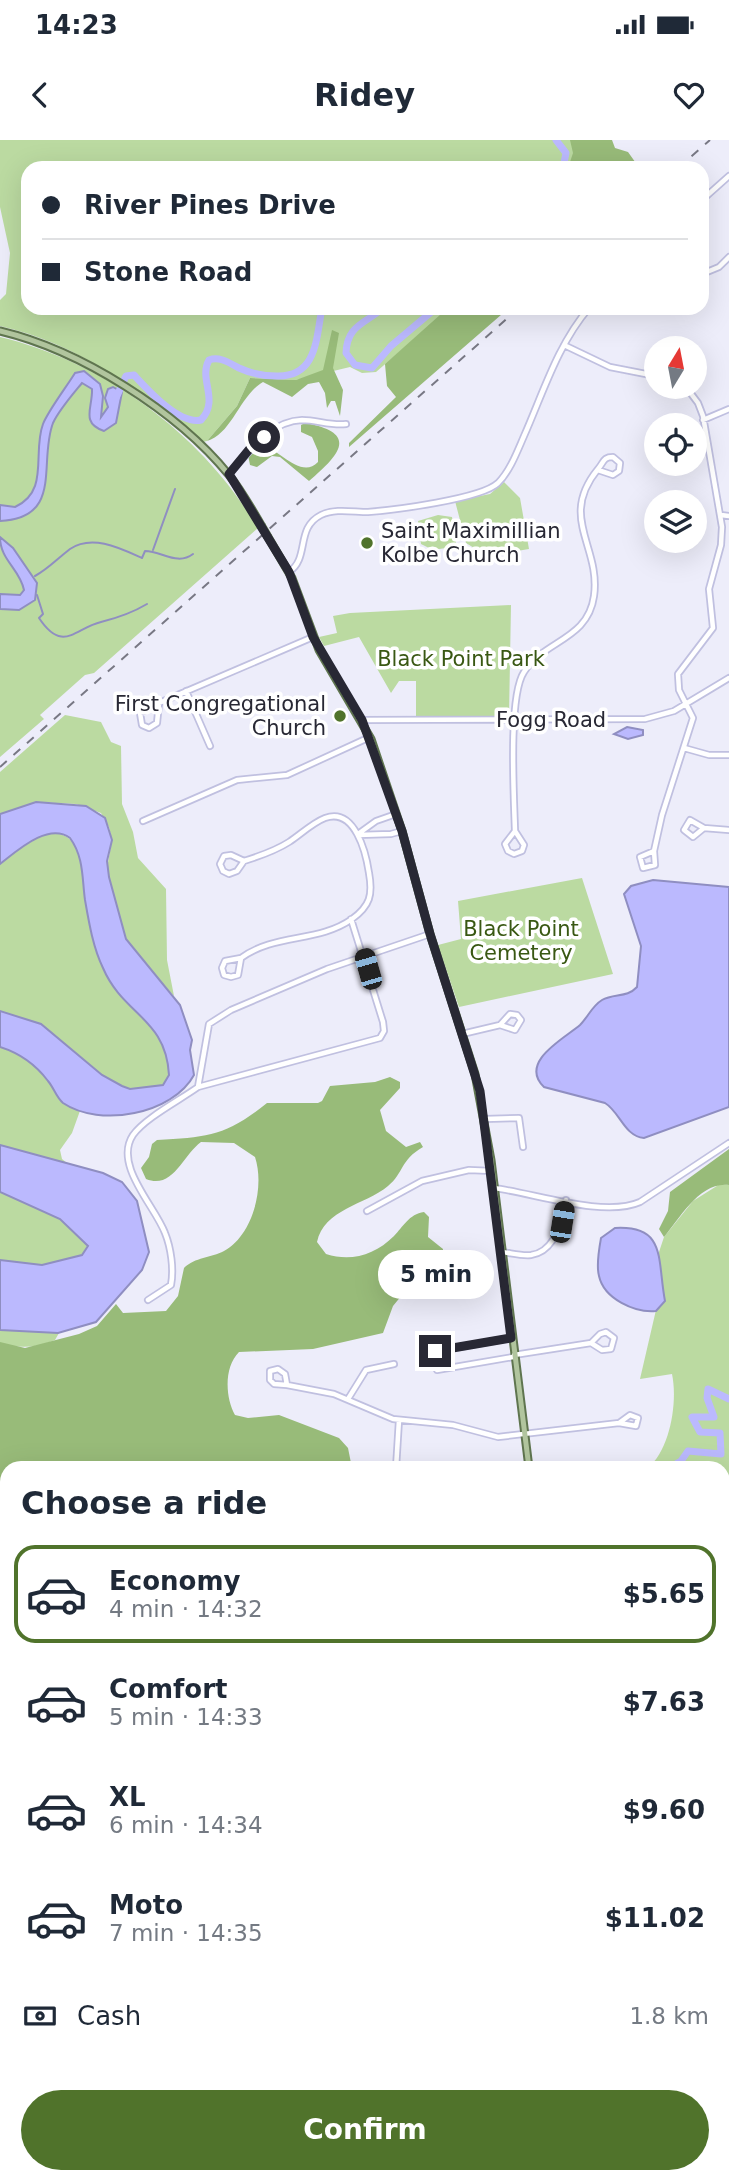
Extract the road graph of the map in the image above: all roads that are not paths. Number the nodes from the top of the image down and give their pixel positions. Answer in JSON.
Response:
{"nodes":[{"id":1,"x":729,"y":176,"type":"edge"},
{"id":2,"x":709,"y":194,"type":"edge"},
{"id":3,"x":729,"y":257,"type":"edge"},
{"id":4,"x":709,"y":271,"type":"edge"},
{"id":5,"x":584,"y":315,"type":"edge"},
{"id":6,"x":0,"y":331,"type":"edge"},
{"id":7,"x":564,"y":345,"type":"junction"},
{"id":8,"x":644,"y":374,"type":"edge"},
{"id":9,"x":729,"y":409,"type":"edge"},
{"id":10,"x":707,"y":418,"type":"edge"},
{"id":11,"x":346,"y":424,"type":"dead end"},
{"id":12,"x":707,"y":441,"type":"edge"},
{"id":13,"x":598,"y":470,"type":"junction"},
{"id":14,"x":229,"y":474,"type":"junction"},
{"id":15,"x":721,"y":515,"type":"junction"},
{"id":16,"x":729,"y":516,"type":"edge"},
{"id":17,"x":289,"y":572,"type":"junction"},
{"id":18,"x":313,"y":637,"type":"junction"},
{"id":19,"x":729,"y":678,"type":"edge"},
{"id":20,"x":186,"y":691,"type":"junction"},
{"id":21,"x":159,"y":703,"type":"junction"},
{"id":22,"x":687,"y":704,"type":"junction"},
{"id":23,"x":362,"y":720,"type":"junction"},
{"id":24,"x":515,"y":720,"type":"junction"},
{"id":25,"x":370,"y":737,"type":"junction"},
{"id":26,"x":210,"y":746,"type":"dead end"},
{"id":27,"x":684,"y":748,"type":"junction"},
{"id":28,"x":729,"y":755,"type":"edge"},
{"id":29,"x":397,"y":814,"type":"junction"},
{"id":30,"x":143,"y":821,"type":"dead end"},
{"id":31,"x":704,"y":828,"type":"junction"},
{"id":32,"x":729,"y":830,"type":"edge"},
{"id":33,"x":402,"y":831,"type":"junction"},
{"id":34,"x":514,"y":831,"type":"junction"},
{"id":35,"x":358,"y":835,"type":"junction"},
{"id":36,"x":654,"y":851,"type":"junction"},
{"id":37,"x":244,"y":861,"type":"junction"},
{"id":38,"x":351,"y":919,"type":"junction"},
{"id":39,"x":430,"y":934,"type":"junction"},
{"id":40,"x":364,"y":955,"type":"junction"},
{"id":41,"x":241,"y":958,"type":"junction"},
{"id":42,"x":500,"y":1025,"type":"junction"},
{"id":43,"x":462,"y":1034,"type":"junction"},
{"id":44,"x":198,"y":1087,"type":"junction"},
{"id":45,"x":485,"y":1119,"type":"junction"},
{"id":46,"x":729,"y":1143,"type":"edge"},
{"id":47,"x":523,"y":1147,"type":"dead end"},
{"id":48,"x":492,"y":1171,"type":"junction"},
{"id":49,"x":494,"y":1188,"type":"junction"},
{"id":50,"x":566,"y":1200,"type":"junction"},
{"id":51,"x":367,"y":1211,"type":"dead end"},
{"id":52,"x":502,"y":1252,"type":"junction"},
{"id":53,"x":148,"y":1300,"type":"dead end"},
{"id":54,"x":511,"y":1338,"type":"junction"},
{"id":55,"x":591,"y":1343,"type":"junction"},
{"id":56,"x":513,"y":1356,"type":"junction"},
{"id":57,"x":394,"y":1364,"type":"dead end"},
{"id":58,"x":387,"y":1365,"type":"junction"},
{"id":59,"x":388,"y":1372,"type":"dead end"},
{"id":60,"x":287,"y":1385,"type":"junction"},
{"id":61,"x":348,"y":1399,"type":"junction"},
{"id":62,"x":399,"y":1420,"type":"junction"},
{"id":63,"x":619,"y":1423,"type":"dead end"},
{"id":64,"x":524,"y":1434,"type":"junction"},
{"id":65,"x":396,"y":1461,"type":"edge"},
{"id":66,"x":528,"y":1461,"type":"edge"}],
"edges":[{"from":1,"to":2,"type":"street"},
{"from":3,"to":4,"type":"street"},
{"from":5,"to":7,"type":"street"},
{"from":6,"to":14,"type":"main road"},
{"from":7,"to":8,"type":"street"},
{"from":7,"to":17,"type":"street"},
{"from":9,"to":10,"type":"street"},
{"from":11,"to":14,"type":"street"},
{"from":12,"to":15,"type":"street"},
{"from":13,"to":13,"type":"street"},
{"from":13,"to":24,"type":"street"},
{"from":14,"to":17,"type":"main road","bridge":true},
{"from":15,"to":16,"type":"street"},
{"from":15,"to":22,"type":"street"},
{"from":17,"to":18,"type":"main road"},
{"from":18,"to":20,"type":"street"},
{"from":18,"to":23,"type":"main road"},
{"from":19,"to":22,"type":"street","name":"Fogg Road"},
{"from":20,"to":21,"type":"street"},
{"from":20,"to":26,"type":"street"},
{"from":21,"to":21,"type":"street"},
{"from":22,"to":24,"type":"street","name":"Fogg Road"},
{"from":22,"to":27,"type":"street"},
{"from":23,"to":24,"type":"street","name":"Fogg Road"},
{"from":23,"to":25,"type":"main road"},
{"from":24,"to":34,"type":"street"},
{"from":25,"to":29,"type":"main road"},
{"from":25,"to":30,"type":"street"},
{"from":27,"to":28,"type":"street"},
{"from":27,"to":36,"type":"street"},
{"from":29,"to":33,"type":"main road"},
{"from":29,"to":35,"type":"street"},
{"from":31,"to":31,"type":"street"},
{"from":31,"to":32,"type":"street"},
{"from":33,"to":35,"type":"street"},
{"from":33,"to":39,"type":"main road"},
{"from":34,"to":34,"type":"street"},
{"from":35,"to":37,"type":"street"},
{"from":35,"to":38,"type":"street"},
{"from":36,"to":36,"type":"street"},
{"from":37,"to":37,"type":"street"},
{"from":38,"to":40,"type":"street"},
{"from":38,"to":41,"type":"street"},
{"from":39,"to":40,"type":"street"},
{"from":39,"to":43,"type":"main road"},
{"from":40,"to":44,"type":"street"},
{"from":40,"to":44,"type":"street"},
{"from":41,"to":41,"type":"street"},
{"from":42,"to":42,"type":"street"},
{"from":42,"to":43,"type":"street"},
{"from":43,"to":45,"type":"main road"},
{"from":44,"to":53,"type":"street"},
{"from":45,"to":47,"type":"street"},
{"from":45,"to":48,"type":"main road"},
{"from":46,"to":50,"type":"street"},
{"from":48,"to":49,"type":"main road"},
{"from":48,"to":51,"type":"street"},
{"from":49,"to":50,"type":"street"},
{"from":49,"to":52,"type":"main road"},
{"from":50,"to":52,"type":"street"},
{"from":52,"to":54,"type":"main road"},
{"from":54,"to":56,"type":"main road"},
{"from":54,"to":56,"type":"street"},
{"from":55,"to":55,"type":"street"},
{"from":55,"to":56,"type":"street"},
{"from":56,"to":64,"type":"main road"},
{"from":57,"to":58,"type":"street"},
{"from":58,"to":59,"type":"street"},
{"from":58,"to":61,"type":"street"},
{"from":60,"to":60,"type":"street"},
{"from":60,"to":61,"type":"street"},
{"from":61,"to":62,"type":"street"},
{"from":62,"to":64,"type":"street"},
{"from":62,"to":65,"type":"street"},
{"from":63,"to":64,"type":"street"},
{"from":64,"to":66,"type":"main road"}]}
